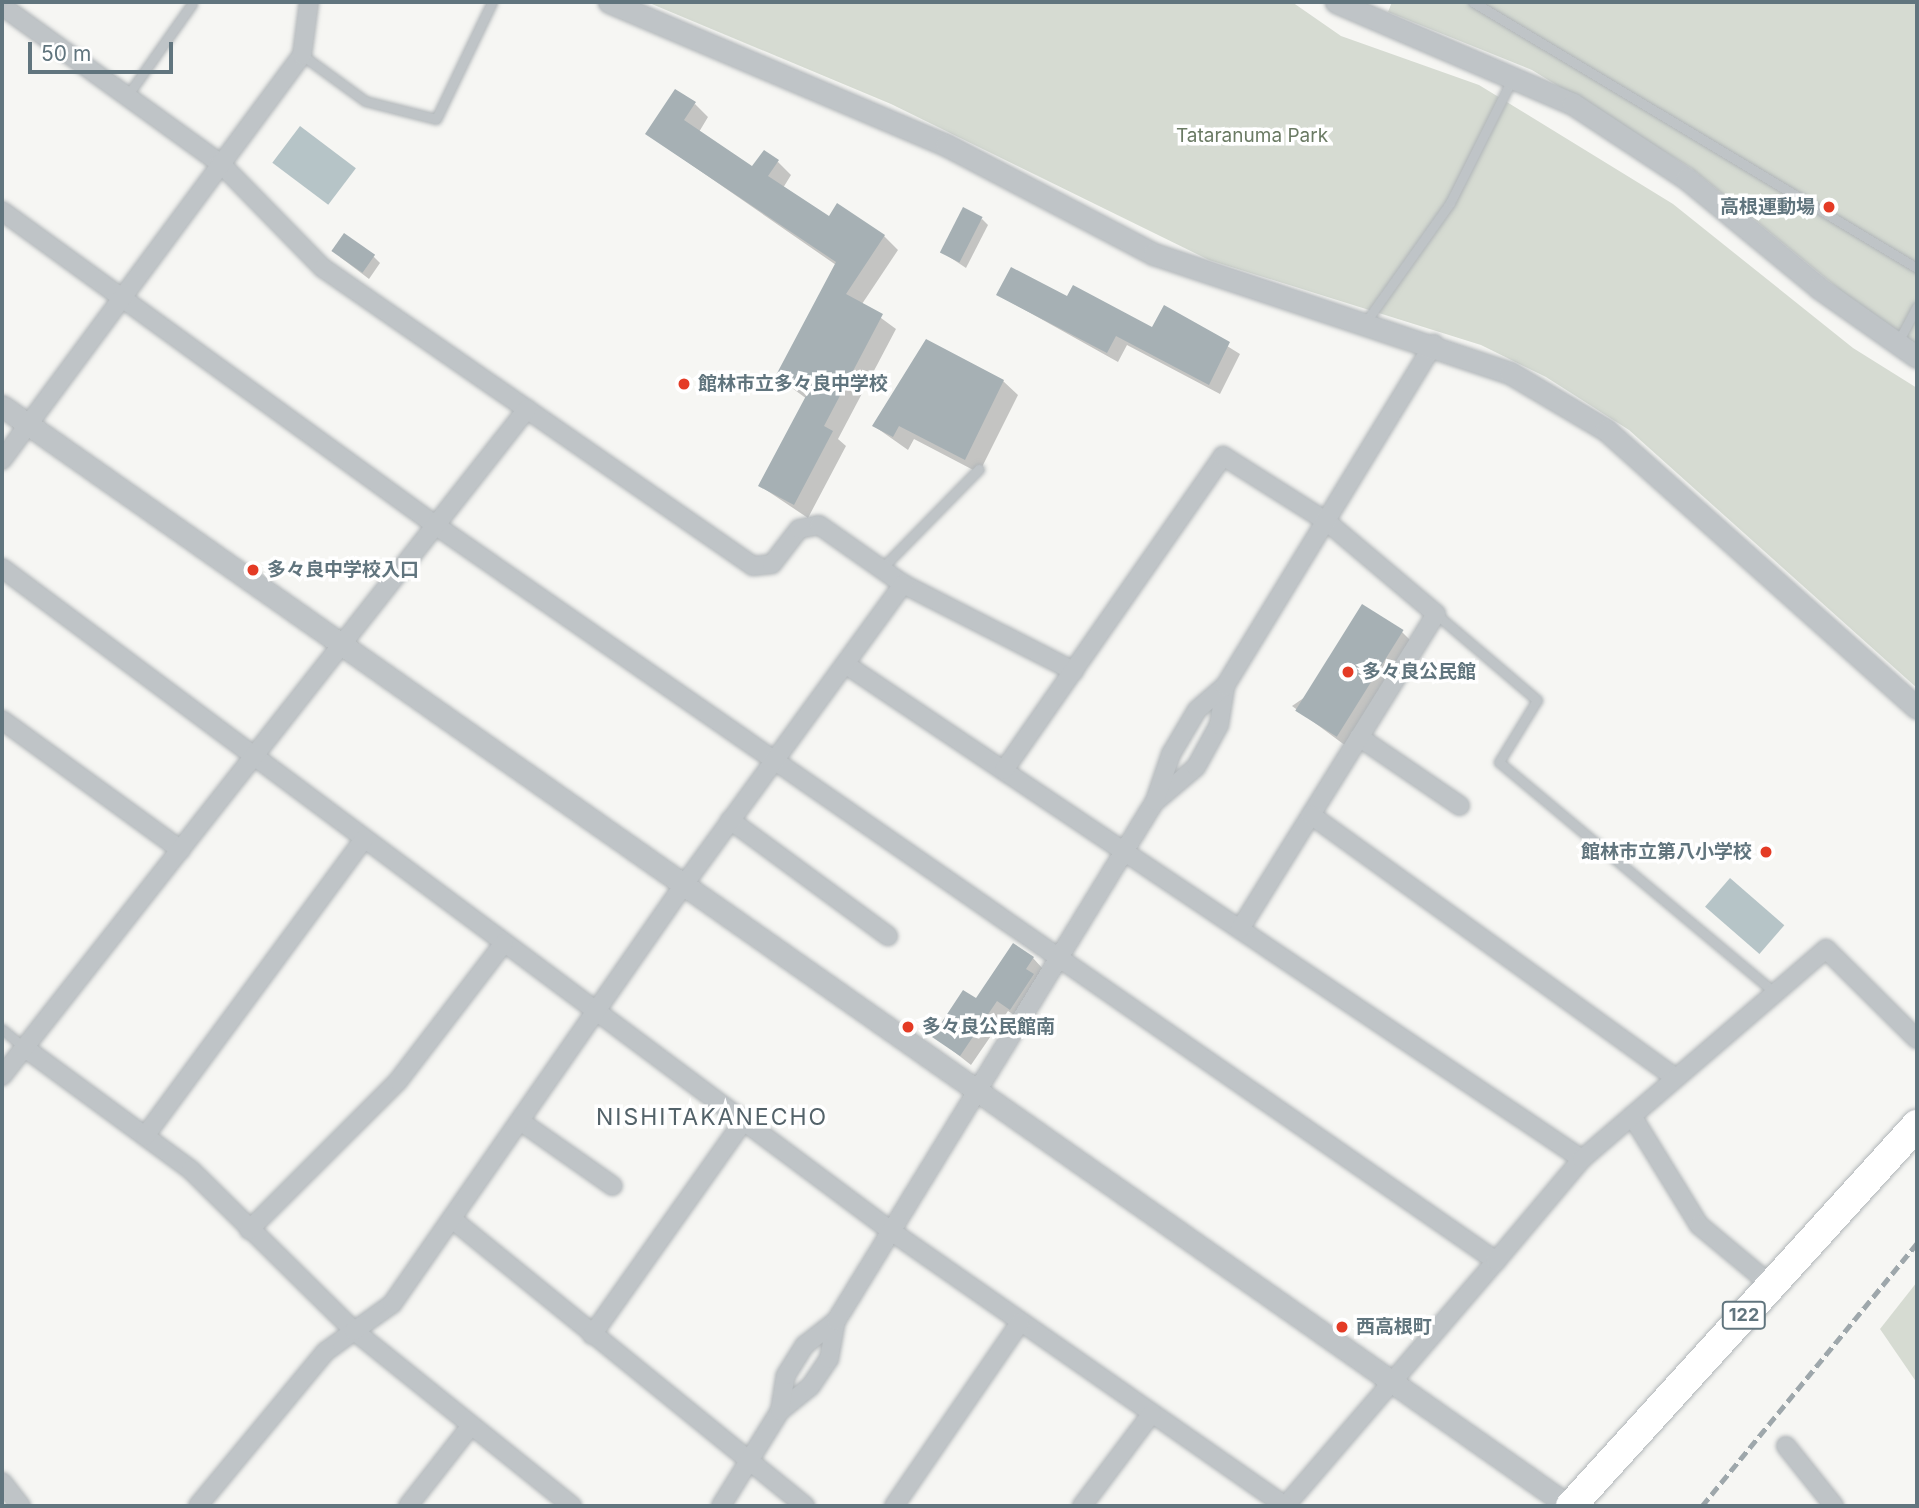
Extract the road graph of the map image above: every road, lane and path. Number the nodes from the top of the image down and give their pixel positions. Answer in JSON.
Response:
{"nodes":[{"id":1,"x":309,"y":2,"type":"edge"},
{"id":2,"x":492,"y":2,"type":"edge"},
{"id":3,"x":609,"y":2,"type":"edge"},
{"id":4,"x":1336,"y":2,"type":"edge"},
{"id":5,"x":1473,"y":2,"type":"edge"},
{"id":6,"x":192,"y":4,"type":"dead end"},
{"id":7,"x":2,"y":6,"type":"edge"},
{"id":8,"x":302,"y":55,"type":"junction"},
{"id":9,"x":1513,"y":76,"type":"junction"},
{"id":10,"x":127,"y":96,"type":"junction"},
{"id":11,"x":220,"y":163,"type":"junction"},
{"id":12,"x":2,"y":211,"type":"edge"},
{"id":13,"x":1917,"y":268,"type":"edge"},
{"id":14,"x":119,"y":297,"type":"junction"},
{"id":15,"x":1917,"y":307,"type":"edge"},
{"id":16,"x":1364,"y":324,"type":"junction"},
{"id":17,"x":1897,"y":343,"type":"junction"},
{"id":18,"x":1434,"y":344,"type":"junction"},
{"id":19,"x":1917,"y":357,"type":"edge"},
{"id":20,"x":2,"y":406,"type":"edge"},
{"id":21,"x":527,"y":409,"type":"junction"},
{"id":22,"x":28,"y":425,"type":"junction"},
{"id":23,"x":2,"y":460,"type":"edge"},
{"id":24,"x":979,"y":469,"type":"dead end"},
{"id":25,"x":1326,"y":522,"type":"junction"},
{"id":26,"x":438,"y":527,"type":"junction"},
{"id":27,"x":2,"y":568,"type":"edge"},
{"id":28,"x":880,"y":571,"type":"junction"},
{"id":29,"x":903,"y":584,"type":"junction"},
{"id":30,"x":1436,"y":614,"type":"junction"},
{"id":31,"x":341,"y":647,"type":"junction"},
{"id":32,"x":845,"y":664,"type":"junction"},
{"id":33,"x":1074,"y":671,"type":"junction"},
{"id":34,"x":1225,"y":685,"type":"junction"},
{"id":35,"x":1917,"y":708,"type":"edge"},
{"id":36,"x":2,"y":720,"type":"edge"},
{"id":37,"x":1359,"y":737,"type":"junction"},
{"id":38,"x":255,"y":756,"type":"junction"},
{"id":39,"x":773,"y":759,"type":"junction"},
{"id":40,"x":1004,"y":770,"type":"junction"},
{"id":41,"x":1155,"y":801,"type":"junction"},
{"id":42,"x":1460,"y":806,"type":"dead end"},
{"id":43,"x":1311,"y":815,"type":"junction"},
{"id":44,"x":730,"y":820,"type":"junction"},
{"id":45,"x":364,"y":839,"type":"junction"},
{"id":46,"x":181,"y":850,"type":"junction"},
{"id":47,"x":1123,"y":852,"type":"junction"},
{"id":48,"x":683,"y":886,"type":"junction"},
{"id":49,"x":1240,"y":929,"type":"junction"},
{"id":50,"x":888,"y":936,"type":"dead end"},
{"id":51,"x":504,"y":943,"type":"junction"},
{"id":52,"x":1059,"y":961,"type":"junction"},
{"id":53,"x":1773,"y":991,"type":"junction"},
{"id":54,"x":596,"y":1010,"type":"junction"},
{"id":55,"x":2,"y":1029,"type":"edge"},
{"id":56,"x":1917,"y":1039,"type":"edge"},
{"id":57,"x":25,"y":1048,"type":"junction"},
{"id":58,"x":2,"y":1076,"type":"edge"},
{"id":59,"x":1675,"y":1078,"type":"junction"},
{"id":60,"x":977,"y":1093,"type":"junction"},
{"id":61,"x":1632,"y":1116,"type":"junction"},
{"id":62,"x":520,"y":1121,"type":"junction"},
{"id":63,"x":743,"y":1122,"type":"junction"},
{"id":64,"x":1917,"y":1125,"type":"edge"},
{"id":65,"x":145,"y":1136,"type":"junction"},
{"id":66,"x":1582,"y":1159,"type":"junction"},
{"id":67,"x":613,"y":1186,"type":"dead end"},
{"id":68,"x":452,"y":1219,"type":"junction"},
{"id":69,"x":249,"y":1230,"type":"junction"},
{"id":70,"x":891,"y":1231,"type":"junction"},
{"id":71,"x":1496,"y":1261,"type":"junction"},
{"id":72,"x":1771,"y":1285,"type":"junction"},
{"id":73,"x":836,"y":1321,"type":"junction"},
{"id":74,"x":1020,"y":1323,"type":"junction"},
{"id":75,"x":354,"y":1331,"type":"junction"},
{"id":76,"x":592,"y":1335,"type":"junction"},
{"id":77,"x":1396,"y":1379,"type":"junction"},
{"id":78,"x":780,"y":1411,"type":"junction"},
{"id":79,"x":1152,"y":1413,"type":"junction"},
{"id":80,"x":470,"y":1427,"type":"junction"},
{"id":81,"x":1786,"y":1446,"type":"dead end"},
{"id":82,"x":749,"y":1461,"type":"junction"},
{"id":83,"x":2,"y":1482,"type":"edge"},
{"id":84,"x":21,"y":1506,"type":"edge"},
{"id":85,"x":198,"y":1506,"type":"edge"},
{"id":86,"x":408,"y":1506,"type":"edge"},
{"id":87,"x":572,"y":1506,"type":"edge"},
{"id":88,"x":721,"y":1506,"type":"edge"},
{"id":89,"x":805,"y":1506,"type":"edge"},
{"id":90,"x":894,"y":1506,"type":"edge"},
{"id":91,"x":1082,"y":1506,"type":"edge"},
{"id":92,"x":1285,"y":1506,"type":"edge"},
{"id":93,"x":1570,"y":1506,"type":"edge"},
{"id":94,"x":1834,"y":1506,"type":"edge"}],
"edges":[{"from":1,"to":8,"type":"street"},
{"from":2,"to":8,"type":"lane"},
{"from":3,"to":16,"type":"street"},
{"from":4,"to":9,"type":"street"},
{"from":5,"to":13,"type":"lane"},
{"from":6,"to":10,"type":"lane"},
{"from":7,"to":10,"type":"street"},
{"from":8,"to":11,"type":"street"},
{"from":9,"to":16,"type":"lane"},
{"from":9,"to":17,"type":"street"},
{"from":10,"to":11,"type":"street"},
{"from":11,"to":14,"type":"street"},
{"from":11,"to":21,"type":"street"},
{"from":12,"to":14,"type":"street"},
{"from":14,"to":22,"type":"street"},
{"from":14,"to":26,"type":"street"},
{"from":15,"to":17,"type":"lane"},
{"from":16,"to":18,"type":"street"},
{"from":17,"to":19,"type":"street"},
{"from":18,"to":25,"type":"street"},
{"from":18,"to":35,"type":"street"},
{"from":20,"to":22,"type":"street"},
{"from":21,"to":26,"type":"street"},
{"from":21,"to":28,"type":"street"},
{"from":22,"to":23,"type":"street"},
{"from":22,"to":31,"type":"street"},
{"from":24,"to":28,"type":"lane"},
{"from":25,"to":30,"type":"street"},
{"from":25,"to":33,"type":"street"},
{"from":25,"to":34,"type":"street"},
{"from":26,"to":31,"type":"street"},
{"from":26,"to":39,"type":"street"},
{"from":27,"to":38,"type":"street"},
{"from":28,"to":29,"type":"street"},
{"from":29,"to":32,"type":"street"},
{"from":29,"to":33,"type":"street"},
{"from":30,"to":37,"type":"street"},
{"from":30,"to":53,"type":"lane"},
{"from":31,"to":38,"type":"street"},
{"from":31,"to":48,"type":"street"},
{"from":32,"to":39,"type":"street"},
{"from":32,"to":40,"type":"street"},
{"from":33,"to":40,"type":"street"},
{"from":34,"to":41,"type":"street"},
{"from":34,"to":41,"type":"street"},
{"from":36,"to":46,"type":"street"},
{"from":37,"to":42,"type":"street"},
{"from":37,"to":43,"type":"street"},
{"from":38,"to":45,"type":"street"},
{"from":38,"to":46,"type":"street"},
{"from":39,"to":44,"type":"street"},
{"from":39,"to":52,"type":"street"},
{"from":40,"to":47,"type":"street"},
{"from":41,"to":47,"type":"street"},
{"from":43,"to":49,"type":"street"},
{"from":43,"to":59,"type":"street"},
{"from":44,"to":48,"type":"street"},
{"from":44,"to":50,"type":"street"},
{"from":45,"to":51,"type":"street"},
{"from":45,"to":65,"type":"street"},
{"from":46,"to":57,"type":"street"},
{"from":47,"to":49,"type":"street"},
{"from":47,"to":52,"type":"street"},
{"from":48,"to":54,"type":"street"},
{"from":48,"to":60,"type":"street"},
{"from":49,"to":66,"type":"street"},
{"from":51,"to":54,"type":"street"},
{"from":51,"to":69,"type":"street"},
{"from":52,"to":60,"type":"street"},
{"from":52,"to":71,"type":"street"},
{"from":53,"to":56,"type":"street"},
{"from":53,"to":59,"type":"street"},
{"from":54,"to":62,"type":"street"},
{"from":54,"to":63,"type":"street"},
{"from":55,"to":57,"type":"lane"},
{"from":57,"to":58,"type":"street"},
{"from":57,"to":65,"type":"street"},
{"from":59,"to":61,"type":"street"},
{"from":60,"to":70,"type":"street"},
{"from":60,"to":77,"type":"street"},
{"from":61,"to":66,"type":"street"},
{"from":61,"to":72,"type":"street"},
{"from":62,"to":67,"type":"street"},
{"from":62,"to":68,"type":"street"},
{"from":63,"to":70,"type":"street"},
{"from":63,"to":76,"type":"street"},
{"from":64,"to":72,"type":"highway","number":"122"},
{"from":65,"to":69,"type":"street"},
{"from":66,"to":71,"type":"street"},
{"from":68,"to":75,"type":"street"},
{"from":68,"to":76,"type":"street"},
{"from":69,"to":75,"type":"street"},
{"from":70,"to":73,"type":"street"},
{"from":70,"to":74,"type":"street"},
{"from":71,"to":77,"type":"street"},
{"from":72,"to":93,"type":"highway","number":"122"},
{"from":73,"to":78,"type":"street"},
{"from":73,"to":78,"type":"street"},
{"from":74,"to":79,"type":"street"},
{"from":74,"to":90,"type":"street"},
{"from":75,"to":80,"type":"street"},
{"from":75,"to":85,"type":"street"},
{"from":76,"to":82,"type":"street"},
{"from":77,"to":92,"type":"street"},
{"from":77,"to":93,"type":"street"},
{"from":78,"to":82,"type":"street"},
{"from":79,"to":91,"type":"street"},
{"from":79,"to":92,"type":"street"},
{"from":80,"to":86,"type":"street"},
{"from":80,"to":87,"type":"street"},
{"from":81,"to":94,"type":"street"},
{"from":82,"to":88,"type":"street"},
{"from":82,"to":89,"type":"street"},
{"from":83,"to":84,"type":"street"}]}
